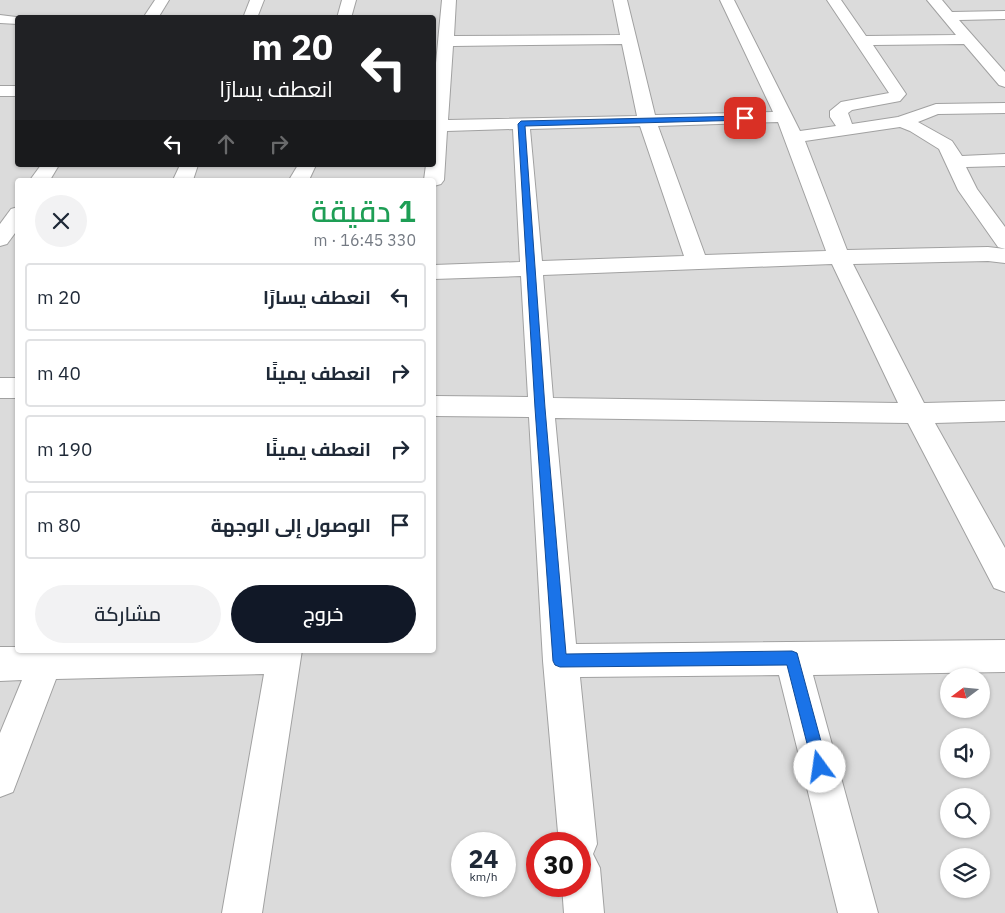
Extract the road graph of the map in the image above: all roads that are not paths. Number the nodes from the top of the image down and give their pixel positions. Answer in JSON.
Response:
{"nodes":[{"id":1,"x":162,"y":0,"type":"edge"},
{"id":2,"x":258,"y":0,"type":"edge"},
{"id":3,"x":349,"y":0,"type":"edge"},
{"id":4,"x":449,"y":0,"type":"edge"},
{"id":5,"x":620,"y":0,"type":"edge"},
{"id":6,"x":726,"y":0,"type":"edge"},
{"id":7,"x":834,"y":0,"type":"edge"},
{"id":8,"x":934,"y":0,"type":"edge"},
{"id":9,"x":152,"y":15,"type":"edge"},
{"id":10,"x":251,"y":15,"type":"edge"},
{"id":11,"x":345,"y":15,"type":"edge"},
{"id":12,"x":1005,"y":15,"type":"edge"},
{"id":13,"x":948,"y":16,"type":"junction"},
{"id":14,"x":0,"y":20,"type":"edge"},
{"id":15,"x":15,"y":20,"type":"edge"},
{"id":16,"x":629,"y":39,"type":"junction"},
{"id":17,"x":969,"y":39,"type":"junction"},
{"id":18,"x":863,"y":41,"type":"junction"},
{"id":19,"x":445,"y":42,"type":"junction"},
{"id":20,"x":1005,"y":82,"type":"edge"},
{"id":21,"x":0,"y":91,"type":"edge"},
{"id":22,"x":15,"y":91,"type":"edge"},
{"id":23,"x":437,"y":105,"type":"edge"},
{"id":24,"x":1005,"y":108,"type":"edge"},
{"id":25,"x":784,"y":117,"type":"junction"},
{"id":26,"x":647,"y":120,"type":"junction"},
{"id":27,"x":901,"y":122,"type":"junction"},
{"id":28,"x":521,"y":124,"type":"junction"},
{"id":29,"x":437,"y":126,"type":"junction"},
{"id":30,"x":846,"y":128,"type":"junction"},
{"id":31,"x":794,"y":137,"type":"junction"},
{"id":32,"x":436,"y":144,"type":"edge"},
{"id":33,"x":1005,"y":160,"type":"edge"},
{"id":34,"x":954,"y":162,"type":"junction"},
{"id":35,"x":49,"y":167,"type":"edge"},
{"id":36,"x":41,"y":178,"type":"edge"},
{"id":37,"x":15,"y":217,"type":"edge"},
{"id":38,"x":0,"y":239,"type":"edge"},
{"id":39,"x":1005,"y":242,"type":"edge"},
{"id":40,"x":1005,"y":256,"type":"edge"},
{"id":41,"x":839,"y":257,"type":"junction"},
{"id":42,"x":697,"y":263,"type":"junction"},
{"id":43,"x":532,"y":269,"type":"junction"},
{"id":44,"x":436,"y":272,"type":"edge"},
{"id":45,"x":0,"y":388,"type":"edge"},
{"id":46,"x":15,"y":388,"type":"edge"},
{"id":47,"x":436,"y":406,"type":"edge"},
{"id":48,"x":540,"y":408,"type":"junction"},
{"id":49,"x":1005,"y":412,"type":"edge"},
{"id":50,"x":916,"y":413,"type":"junction"},
{"id":51,"x":1005,"y":578,"type":"edge"},
{"id":52,"x":284,"y":653,"type":"edge"},
{"id":53,"x":1005,"y":656,"type":"edge"},
{"id":54,"x":792,"y":658,"type":"junction"},
{"id":55,"x":560,"y":661,"type":"junction"},
{"id":56,"x":0,"y":664,"type":"edge"},
{"id":57,"x":45,"y":664,"type":"junction"},
{"id":58,"x":0,"y":779,"type":"edge"},
{"id":59,"x":577,"y":832,"type":"edge"},
{"id":60,"x":583,"y":897,"type":"edge"},
{"id":61,"x":242,"y":913,"type":"edge"},
{"id":62,"x":584,"y":913,"type":"edge"},
{"id":63,"x":858,"y":913,"type":"edge"}],
"edges":[{"from":1,"to":9,"type":"street"},
{"from":2,"to":10,"type":"street"},
{"from":3,"to":11,"type":"street"},
{"from":4,"to":19,"type":"street"},
{"from":5,"to":16,"type":"street"},
{"from":6,"to":25,"type":"street"},
{"from":7,"to":18,"type":"street"},
{"from":8,"to":13,"type":"street"},
{"from":12,"to":13,"type":"street"},
{"from":13,"to":17,"type":"street"},
{"from":14,"to":15,"type":"street"},
{"from":16,"to":19,"type":"street"},
{"from":16,"to":26,"type":"street"},
{"from":17,"to":18,"type":"street"},
{"from":17,"to":20,"type":"street"},
{"from":18,"to":30,"type":"street"},
{"from":19,"to":23,"type":"street"},
{"from":21,"to":22,"type":"street"},
{"from":23,"to":29,"type":"street"},
{"from":24,"to":27,"type":"street"},
{"from":25,"to":26,"type":"street"},
{"from":25,"to":31,"type":"street"},
{"from":26,"to":28,"type":"street"},
{"from":26,"to":42,"type":"street"},
{"from":27,"to":30,"type":"street"},
{"from":27,"to":34,"type":"street"},
{"from":28,"to":29,"type":"street"},
{"from":28,"to":43,"type":"street"},
{"from":29,"to":32,"type":"street"},
{"from":30,"to":31,"type":"street"},
{"from":31,"to":41,"type":"street"},
{"from":33,"to":34,"type":"street"},
{"from":34,"to":39,"type":"street"},
{"from":35,"to":36,"type":"street"},
{"from":37,"to":38,"type":"street"},
{"from":40,"to":41,"type":"street"},
{"from":41,"to":42,"type":"street"},
{"from":41,"to":50,"type":"street"},
{"from":42,"to":43,"type":"street"},
{"from":43,"to":44,"type":"street"},
{"from":43,"to":48,"type":"street"},
{"from":45,"to":46,"type":"street"},
{"from":47,"to":48,"type":"street"},
{"from":48,"to":50,"type":"street"},
{"from":48,"to":55,"type":"street"},
{"from":49,"to":50,"type":"street"},
{"from":50,"to":51,"type":"street"},
{"from":52,"to":57,"type":"street"},
{"from":52,"to":61,"type":"street"},
{"from":53,"to":54,"type":"street"},
{"from":54,"to":55,"type":"street"},
{"from":54,"to":63,"type":"street"},
{"from":55,"to":59,"type":"street"},
{"from":56,"to":57,"type":"street"},
{"from":57,"to":58,"type":"street"},
{"from":60,"to":62,"type":"street"}]}
